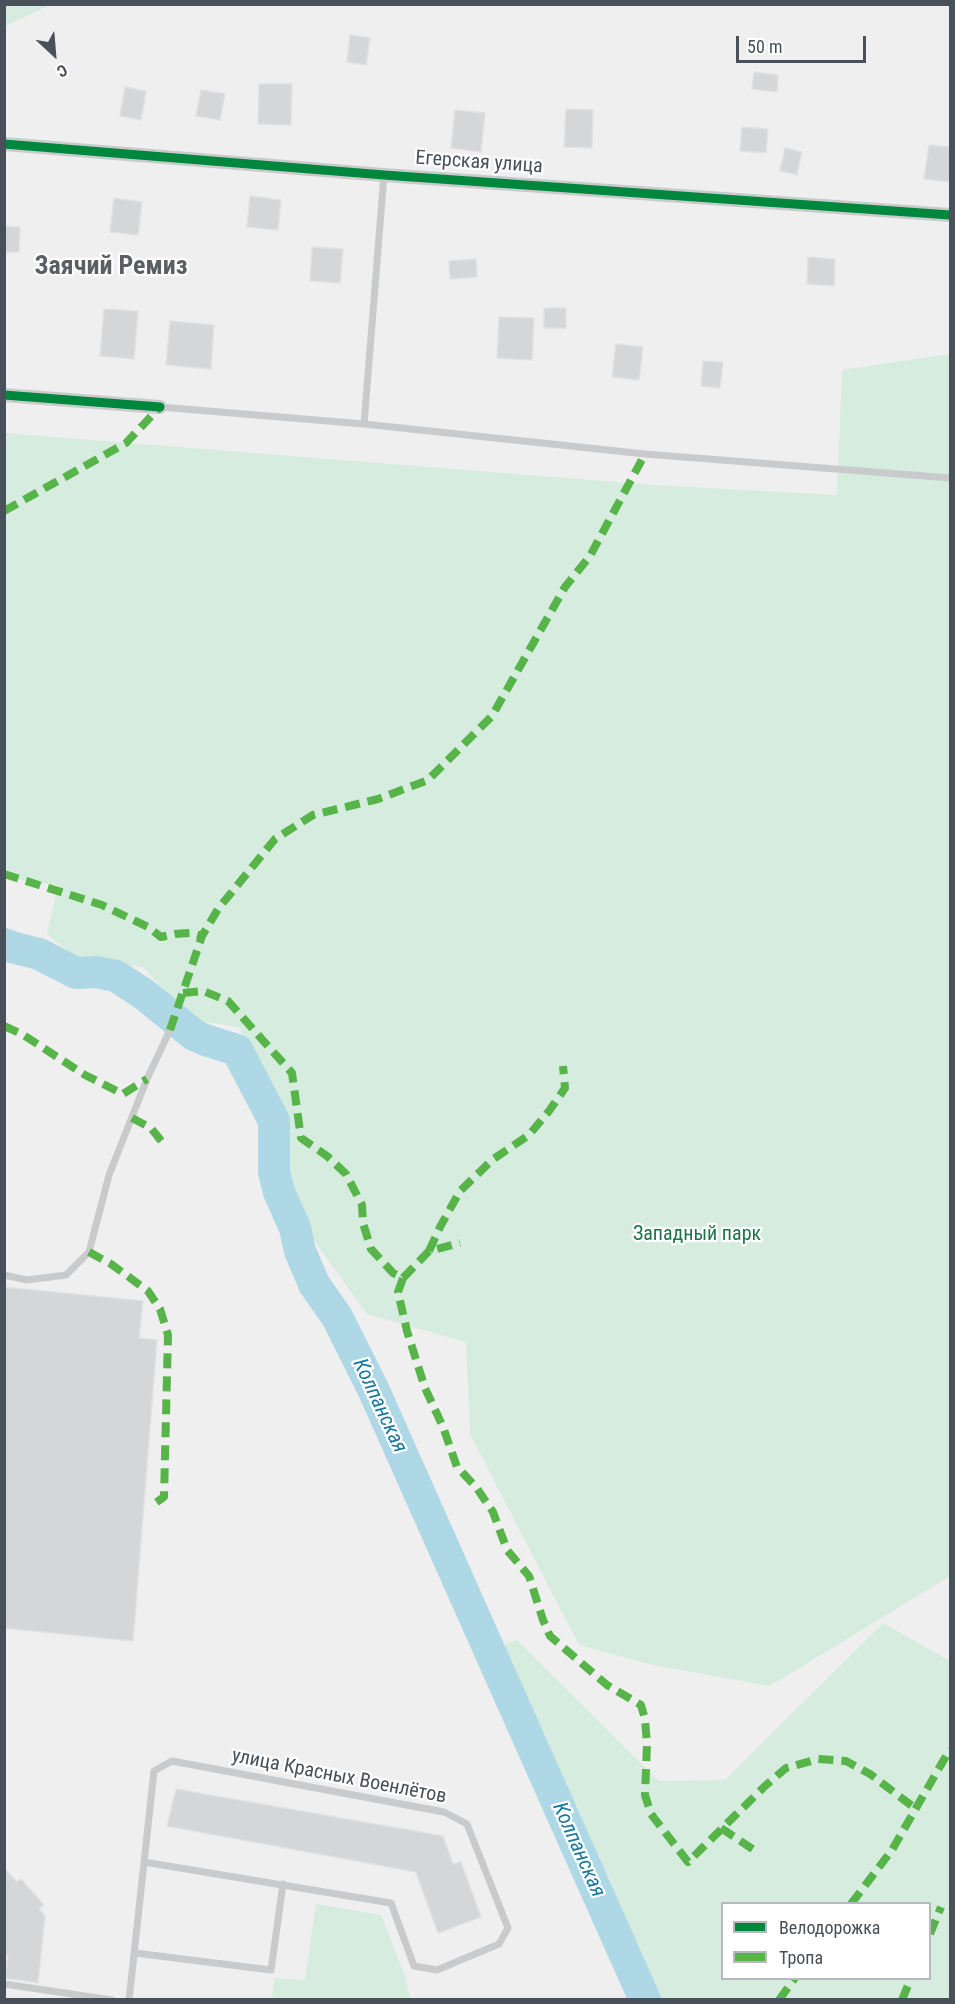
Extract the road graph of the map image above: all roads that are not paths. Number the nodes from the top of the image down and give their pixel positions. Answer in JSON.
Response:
{"nodes":[{"id":1,"x":4,"y":144,"type":"edge"},
{"id":2,"x":384,"y":175,"type":"junction"},
{"id":3,"x":951,"y":215,"type":"edge"},
{"id":4,"x":4,"y":395,"type":"edge"},
{"id":5,"x":160,"y":407,"type":"joint"},
{"id":6,"x":364,"y":424,"type":"junction"},
{"id":7,"x":951,"y":478,"type":"edge"},
{"id":8,"x":170,"y":1030,"type":"dead end"},
{"id":9,"x":4,"y":1275,"type":"edge"},
{"id":10,"x":144,"y":1862,"type":"junction"},
{"id":11,"x":283,"y":1884,"type":"junction"},
{"id":12,"x":135,"y":1953,"type":"junction"},
{"id":13,"x":4,"y":1984,"type":"edge"},
{"id":14,"x":112,"y":2000,"type":"edge"},
{"id":15,"x":129,"y":2000,"type":"edge"}],
"edges":[{"from":1,"to":2,"type":"street","name":"Егерская улица"},
{"from":2,"to":3,"type":"street","name":"Егерская улица"},
{"from":2,"to":6,"type":"lane"},
{"from":4,"to":5,"type":"street"},
{"from":5,"to":6,"type":"lane"},
{"from":6,"to":7,"type":"lane"},
{"from":8,"to":9,"type":"lane"},
{"from":10,"to":11,"type":"lane","name":"улица Красных Военлётов"},
{"from":10,"to":11,"type":"lane","name":"улица Красных Военлётов"},
{"from":10,"to":12,"type":"lane","name":"улица Красных Военлётов"},
{"from":11,"to":12,"type":"lane"},
{"from":12,"to":15,"type":"lane","name":"улица Красных Военлётов"},
{"from":13,"to":14,"type":"lane"}]}
